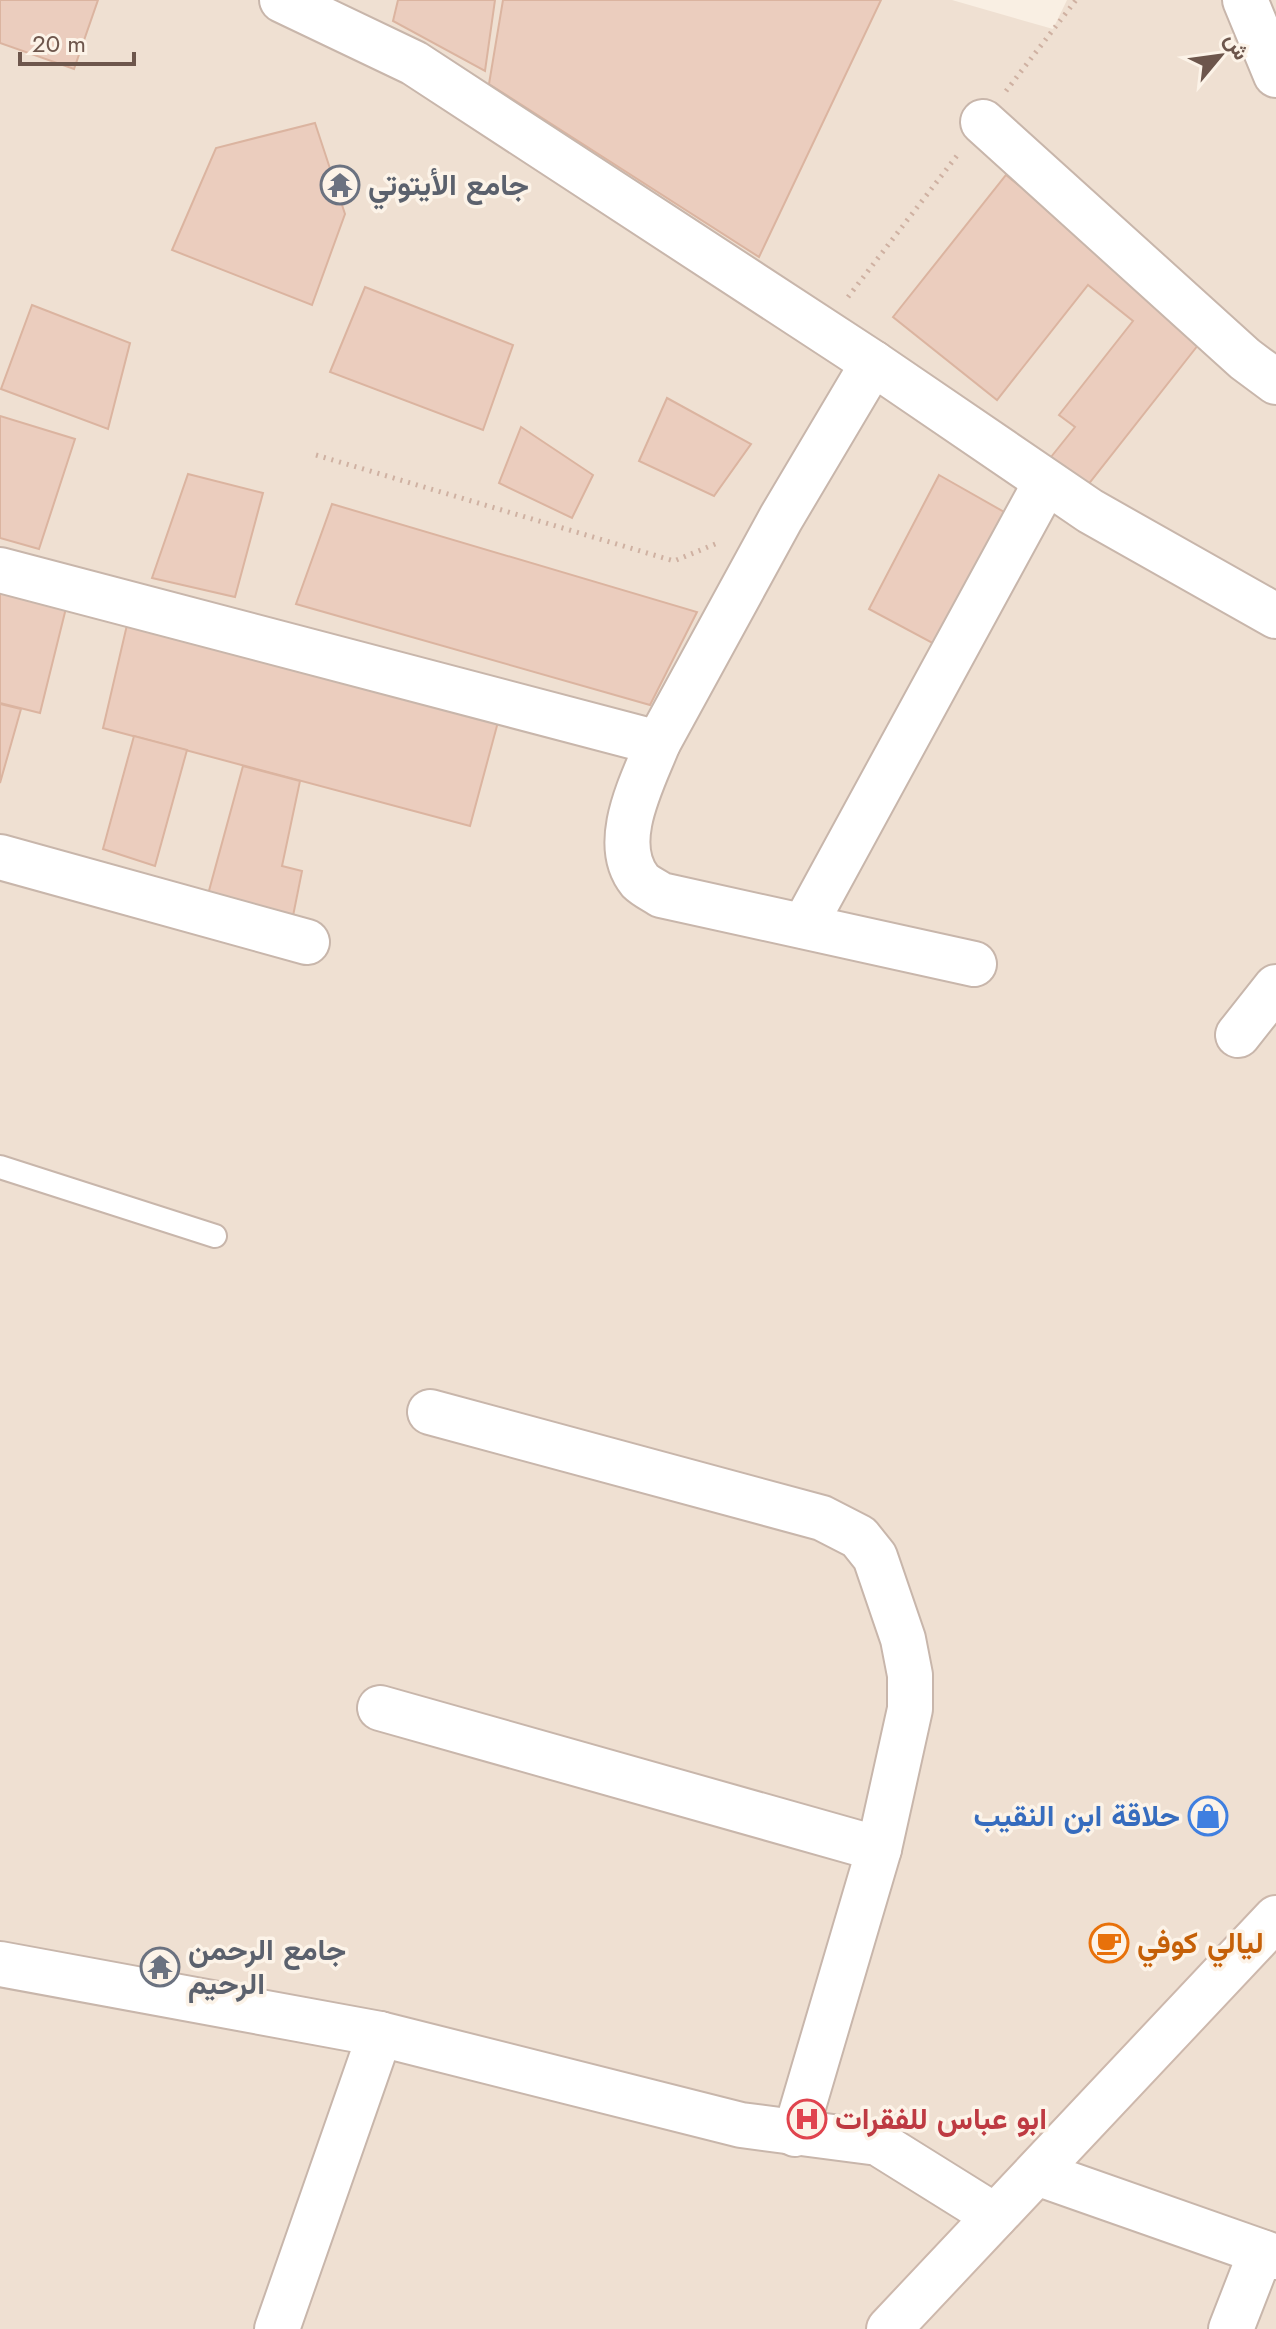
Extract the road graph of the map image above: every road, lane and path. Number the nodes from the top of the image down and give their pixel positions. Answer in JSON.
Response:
{"nodes":[{"id":1,"x":282,"y":0,"type":"edge"},
{"id":2,"x":1076,"y":0,"type":"edge"},
{"id":3,"x":1245,"y":0,"type":"edge"},
{"id":4,"x":1276,"y":75,"type":"edge"},
{"id":5,"x":983,"y":122,"type":"junction"},
{"id":6,"x":823,"y":330,"type":"junction"},
{"id":7,"x":873,"y":363,"type":"junction"},
{"id":8,"x":1276,"y":382,"type":"edge"},
{"id":9,"x":316,"y":455,"type":"dead end"},
{"id":10,"x":1046,"y":482,"type":"junction"},
{"id":11,"x":781,"y":518,"type":"junction"},
{"id":12,"x":0,"y":570,"type":"edge"},
{"id":13,"x":1276,"y":616,"type":"edge"},
{"id":14,"x":658,"y":743,"type":"junction"},
{"id":15,"x":0,"y":857,"type":"edge"},
{"id":16,"x":804,"y":926,"type":"junction"},
{"id":17,"x":307,"y":942,"type":"dead end"},
{"id":18,"x":974,"y":964,"type":"dead end"},
{"id":19,"x":1276,"y":987,"type":"edge"},
{"id":20,"x":1238,"y":1035,"type":"dead end"},
{"id":21,"x":0,"y":1167,"type":"edge"},
{"id":22,"x":215,"y":1236,"type":"dead end"},
{"id":23,"x":430,"y":1412,"type":"dead end"},
{"id":24,"x":380,"y":1708,"type":"dead end"},
{"id":25,"x":879,"y":1849,"type":"junction"},
{"id":26,"x":1276,"y":1918,"type":"edge"},
{"id":27,"x":0,"y":1964,"type":"edge"},
{"id":28,"x":380,"y":2034,"type":"junction"},
{"id":29,"x":795,"y":2134,"type":"junction"},
{"id":30,"x":1037,"y":2173,"type":"junction"},
{"id":31,"x":995,"y":2216,"type":"junction"},
{"id":32,"x":1268,"y":2254,"type":"edge"},
{"id":33,"x":277,"y":2329,"type":"edge"},
{"id":34,"x":889,"y":2329,"type":"edge"},
{"id":35,"x":1231,"y":2329,"type":"edge"}],
"edges":[{"from":1,"to":6,"type":"street"},
{"from":2,"to":5,"type":"path"},
{"from":3,"to":4,"type":"street"},
{"from":5,"to":6,"type":"path"},
{"from":5,"to":8,"type":"street"},
{"from":6,"to":7,"type":"street"},
{"from":7,"to":10,"type":"street"},
{"from":7,"to":11,"type":"street"},
{"from":9,"to":11,"type":"path"},
{"from":10,"to":13,"type":"street"},
{"from":10,"to":16,"type":"street"},
{"from":11,"to":14,"type":"street"},
{"from":12,"to":14,"type":"street"},
{"from":14,"to":16,"type":"street"},
{"from":15,"to":17,"type":"street"},
{"from":16,"to":18,"type":"street"},
{"from":19,"to":20,"type":"street"},
{"from":21,"to":22,"type":"lane"},
{"from":23,"to":25,"type":"street"},
{"from":24,"to":25,"type":"street"},
{"from":25,"to":29,"type":"street"},
{"from":26,"to":30,"type":"street"},
{"from":27,"to":28,"type":"street"},
{"from":28,"to":29,"type":"street"},
{"from":28,"to":33,"type":"street"},
{"from":29,"to":31,"type":"street"},
{"from":30,"to":31,"type":"street"},
{"from":30,"to":32,"type":"street"},
{"from":31,"to":34,"type":"street"},
{"from":32,"to":35,"type":"street"}]}
